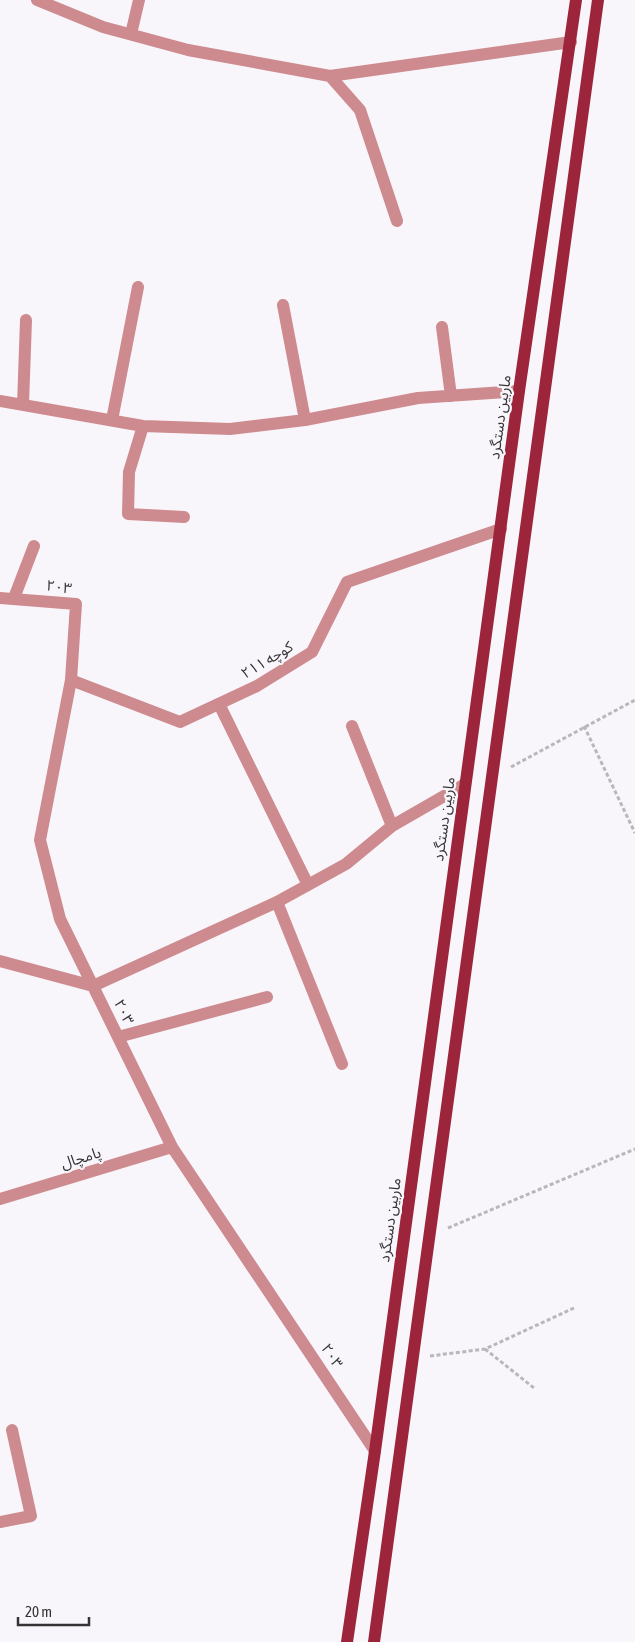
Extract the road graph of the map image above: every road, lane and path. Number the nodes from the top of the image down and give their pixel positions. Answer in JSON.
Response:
{"nodes":[{"id":1,"x":38,"y":0,"type":"edge"},
{"id":2,"x":138,"y":0,"type":"edge"},
{"id":3,"x":576,"y":0,"type":"edge"},
{"id":4,"x":598,"y":0,"type":"edge"},
{"id":5,"x":131,"y":34,"type":"junction"},
{"id":6,"x":571,"y":42,"type":"junction"},
{"id":7,"x":330,"y":76,"type":"junction"},
{"id":8,"x":557,"y":139,"type":"junction"},
{"id":9,"x":579,"y":141,"type":"junction"},
{"id":10,"x":397,"y":221,"type":"dead end"},
{"id":11,"x":138,"y":287,"type":"dead end"},
{"id":12,"x":283,"y":305,"type":"dead end"},
{"id":13,"x":26,"y":320,"type":"dead end"},
{"id":14,"x":442,"y":327,"type":"dead end"},
{"id":15,"x":519,"y":392,"type":"junction"},
{"id":16,"x":451,"y":396,"type":"junction"},
{"id":17,"x":0,"y":401,"type":"edge"},
{"id":18,"x":23,"y":405,"type":"junction"},
{"id":19,"x":112,"y":420,"type":"junction"},
{"id":20,"x":305,"y":420,"type":"junction"},
{"id":21,"x":143,"y":426,"type":"junction"},
{"id":22,"x":184,"y":517,"type":"dead end"},
{"id":23,"x":501,"y":529,"type":"junction"},
{"id":24,"x":34,"y":546,"type":"dead end"},
{"id":25,"x":0,"y":598,"type":"edge"},
{"id":26,"x":14,"y":598,"type":"junction"},
{"id":27,"x":71,"y":680,"type":"junction"},
{"id":28,"x":635,"y":700,"type":"edge"},
{"id":29,"x":219,"y":704,"type":"junction"},
{"id":30,"x":352,"y":726,"type":"dead end"},
{"id":31,"x":584,"y":726,"type":"junction"},
{"id":32,"x":491,"y":778,"type":"junction"},
{"id":33,"x":465,"y":784,"type":"junction"},
{"id":34,"x":392,"y":826,"type":"junction"},
{"id":35,"x":635,"y":833,"type":"edge"},
{"id":36,"x":308,"y":884,"type":"junction"},
{"id":37,"x":277,"y":902,"type":"junction"},
{"id":38,"x":0,"y":961,"type":"edge"},
{"id":39,"x":93,"y":986,"type":"junction"},
{"id":40,"x":267,"y":997,"type":"dead end"},
{"id":41,"x":118,"y":1037,"type":"junction"},
{"id":42,"x":342,"y":1064,"type":"dead end"},
{"id":43,"x":172,"y":1147,"type":"junction"},
{"id":44,"x":635,"y":1149,"type":"edge"},
{"id":45,"x":0,"y":1199,"type":"edge"},
{"id":46,"x":429,"y":1237,"type":"junction"},
{"id":47,"x":574,"y":1308,"type":"dead end"},
{"id":48,"x":485,"y":1349,"type":"junction"},
{"id":49,"x":412,"y":1358,"type":"junction"},
{"id":50,"x":534,"y":1388,"type":"dead end"},
{"id":51,"x":12,"y":1430,"type":"dead end"},
{"id":52,"x":375,"y":1451,"type":"junction"},
{"id":53,"x":0,"y":1522,"type":"edge"},
{"id":54,"x":376,"y":1639,"type":"edge"},
{"id":55,"x":347,"y":1642,"type":"edge"}],
"edges":[{"from":1,"to":5,"type":"street"},
{"from":2,"to":5,"type":"street"},
{"from":3,"to":6,"type":"main road","name":"ماربین دستگرد"},
{"from":4,"to":9,"type":"main road"},
{"from":5,"to":7,"type":"street"},
{"from":6,"to":7,"type":"street"},
{"from":6,"to":8,"type":"main road","name":"ماربین دستگرد"},
{"from":7,"to":10,"type":"street"},
{"from":8,"to":9,"type":"main road"},
{"from":8,"to":15,"type":"main road","name":"ماربین دستگرد"},
{"from":9,"to":32,"type":"main road"},
{"from":11,"to":19,"type":"street"},
{"from":12,"to":20,"type":"street"},
{"from":13,"to":18,"type":"street"},
{"from":14,"to":16,"type":"street"},
{"from":15,"to":16,"type":"street"},
{"from":15,"to":23,"type":"main road","name":"ماربین دستگرد"},
{"from":16,"to":20,"type":"street"},
{"from":17,"to":18,"type":"street"},
{"from":18,"to":19,"type":"street"},
{"from":19,"to":21,"type":"street"},
{"from":20,"to":21,"type":"street"},
{"from":21,"to":22,"type":"street"},
{"from":23,"to":29,"type":"street","name":"کوچه ۲۱۱"},
{"from":23,"to":33,"type":"main road","name":"ماربین دستگرد"},
{"from":24,"to":26,"type":"street"},
{"from":25,"to":26,"type":"street","name":"۲۰۳"},
{"from":26,"to":27,"type":"street","name":"۲۰۳"},
{"from":27,"to":29,"type":"street","name":"کوچه ۲۱۱"},
{"from":27,"to":39,"type":"street","name":"۲۰۳"},
{"from":28,"to":31,"type":"path"},
{"from":29,"to":36,"type":"street"},
{"from":30,"to":34,"type":"street"},
{"from":31,"to":32,"type":"path"},
{"from":31,"to":35,"type":"path"},
{"from":32,"to":46,"type":"main road"},
{"from":33,"to":34,"type":"street"},
{"from":33,"to":52,"type":"main road","name":"ماربین دستگرد"},
{"from":34,"to":36,"type":"street"},
{"from":36,"to":37,"type":"street"},
{"from":37,"to":39,"type":"street"},
{"from":37,"to":42,"type":"street"},
{"from":38,"to":39,"type":"street"},
{"from":39,"to":41,"type":"street","name":"۲۰۳"},
{"from":40,"to":41,"type":"street"},
{"from":41,"to":43,"type":"street","name":"۲۰۳"},
{"from":43,"to":45,"type":"street","name":"پامچال"},
{"from":43,"to":52,"type":"street","name":"۲۰۳"},
{"from":44,"to":46,"type":"path"},
{"from":46,"to":49,"type":"main road"},
{"from":47,"to":48,"type":"path"},
{"from":48,"to":49,"type":"path"},
{"from":48,"to":50,"type":"path"},
{"from":49,"to":54,"type":"main road"},
{"from":51,"to":53,"type":"street"},
{"from":52,"to":55,"type":"main road","name":"ماربین دستگرد"}]}
